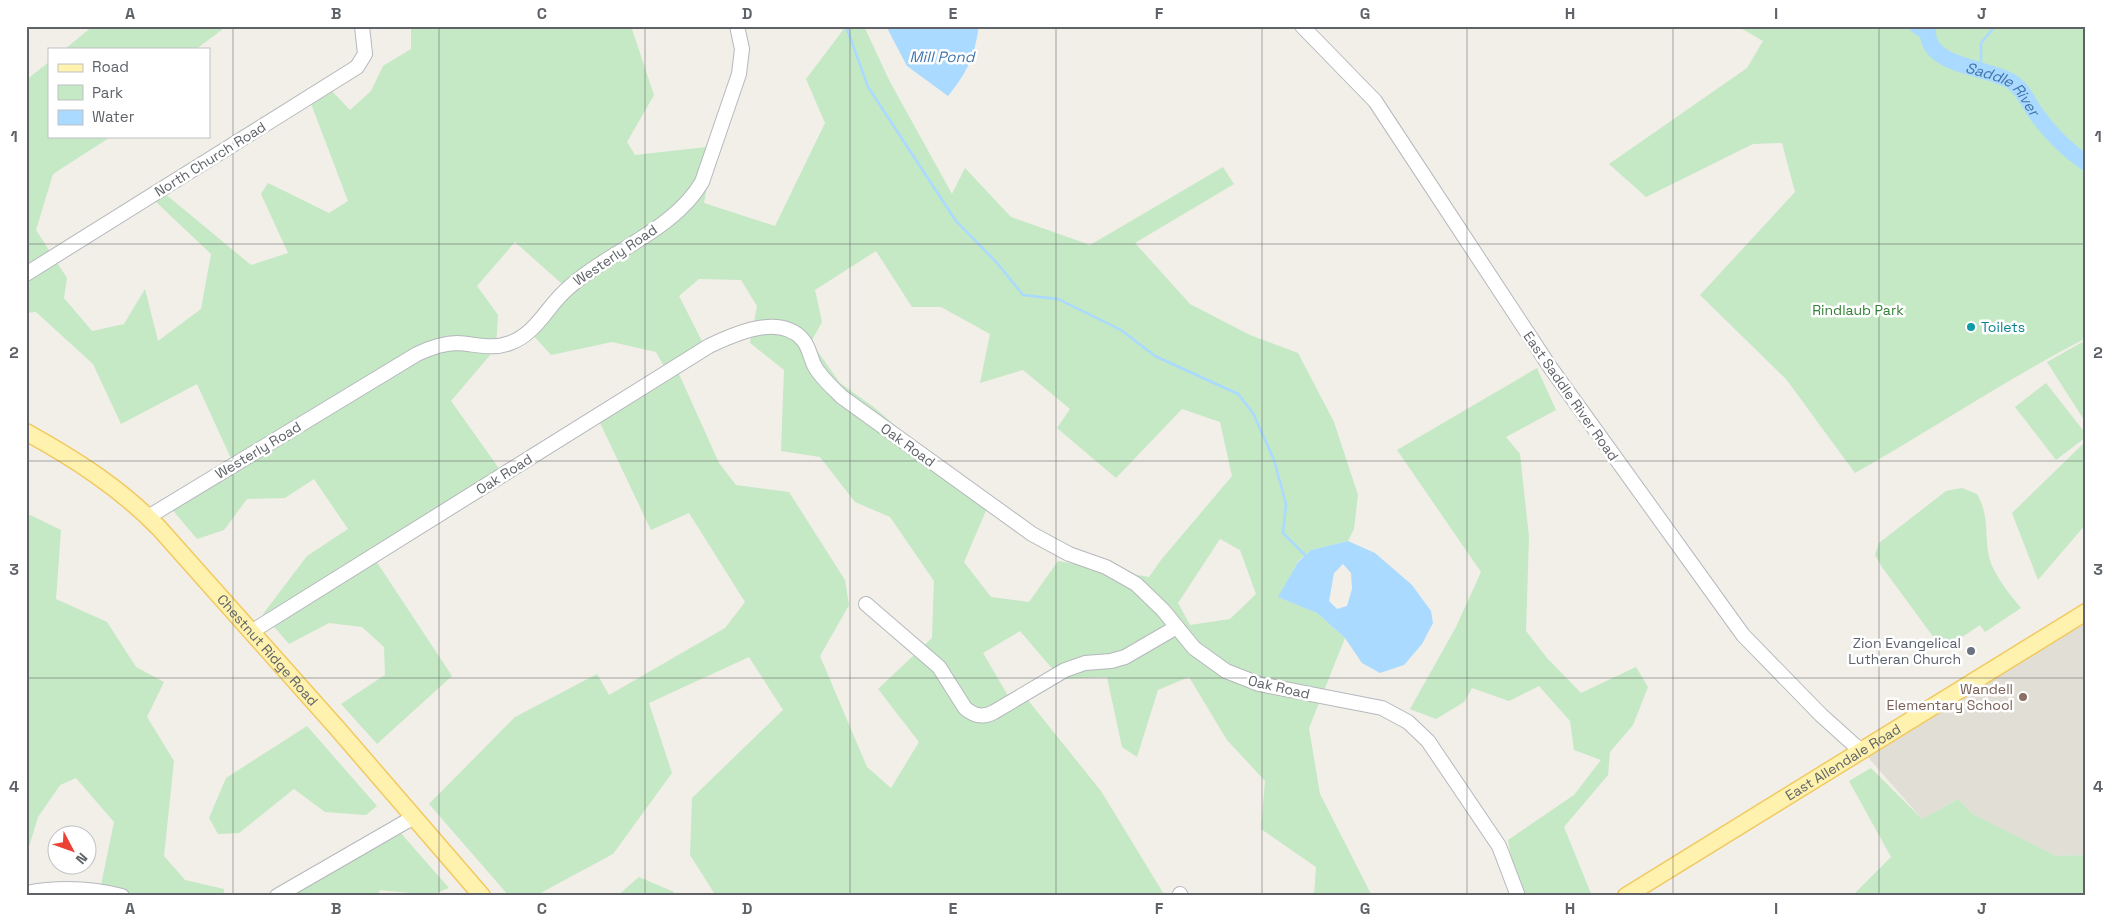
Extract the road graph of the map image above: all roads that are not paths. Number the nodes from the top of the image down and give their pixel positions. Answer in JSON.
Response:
{"nodes":[{"id":1,"x":362,"y":26,"type":"edge"},
{"id":2,"x":736,"y":26,"type":"edge"},
{"id":3,"x":1302,"y":26,"type":"edge"},
{"id":4,"x":26,"y":274,"type":"edge"},
{"id":5,"x":26,"y":432,"type":"edge"},
{"id":6,"x":148,"y":517,"type":"junction"},
{"id":7,"x":866,"y":604,"type":"dead end"},
{"id":8,"x":2086,"y":612,"type":"edge"},
{"id":9,"x":1176,"y":628,"type":"junction"},
{"id":10,"x":251,"y":632,"type":"junction"},
{"id":11,"x":1861,"y":751,"type":"junction"},
{"id":12,"x":414,"y":818,"type":"junction"},
{"id":13,"x":26,"y":893,"type":"edge"},
{"id":14,"x":122,"y":896,"type":"edge"},
{"id":15,"x":277,"y":896,"type":"edge"},
{"id":16,"x":482,"y":896,"type":"edge"},
{"id":17,"x":1518,"y":896,"type":"edge"},
{"id":18,"x":1626,"y":896,"type":"edge"}],
"edges":[{"from":1,"to":4,"type":"street","name":"North Church Road"},
{"from":2,"to":6,"type":"street","name":"Westerly Road"},
{"from":3,"to":11,"type":"street","name":"East Saddle River Road"},
{"from":5,"to":6,"type":"main road","name":"Chestnut Ridge Road"},
{"from":6,"to":10,"type":"main road","name":"Chestnut Ridge Road"},
{"from":7,"to":9,"type":"street"},
{"from":8,"to":11,"type":"main road","name":"East Allendale Road"},
{"from":9,"to":10,"type":"street","name":"Oak Road"},
{"from":9,"to":17,"type":"street","name":"Oak Road"},
{"from":10,"to":12,"type":"main road","name":"Chestnut Ridge Road"},
{"from":11,"to":18,"type":"main road","name":"East Allendale Road"},
{"from":12,"to":15,"type":"street"},
{"from":12,"to":16,"type":"main road","name":"Chestnut Ridge Road"},
{"from":13,"to":14,"type":"street"}]}
